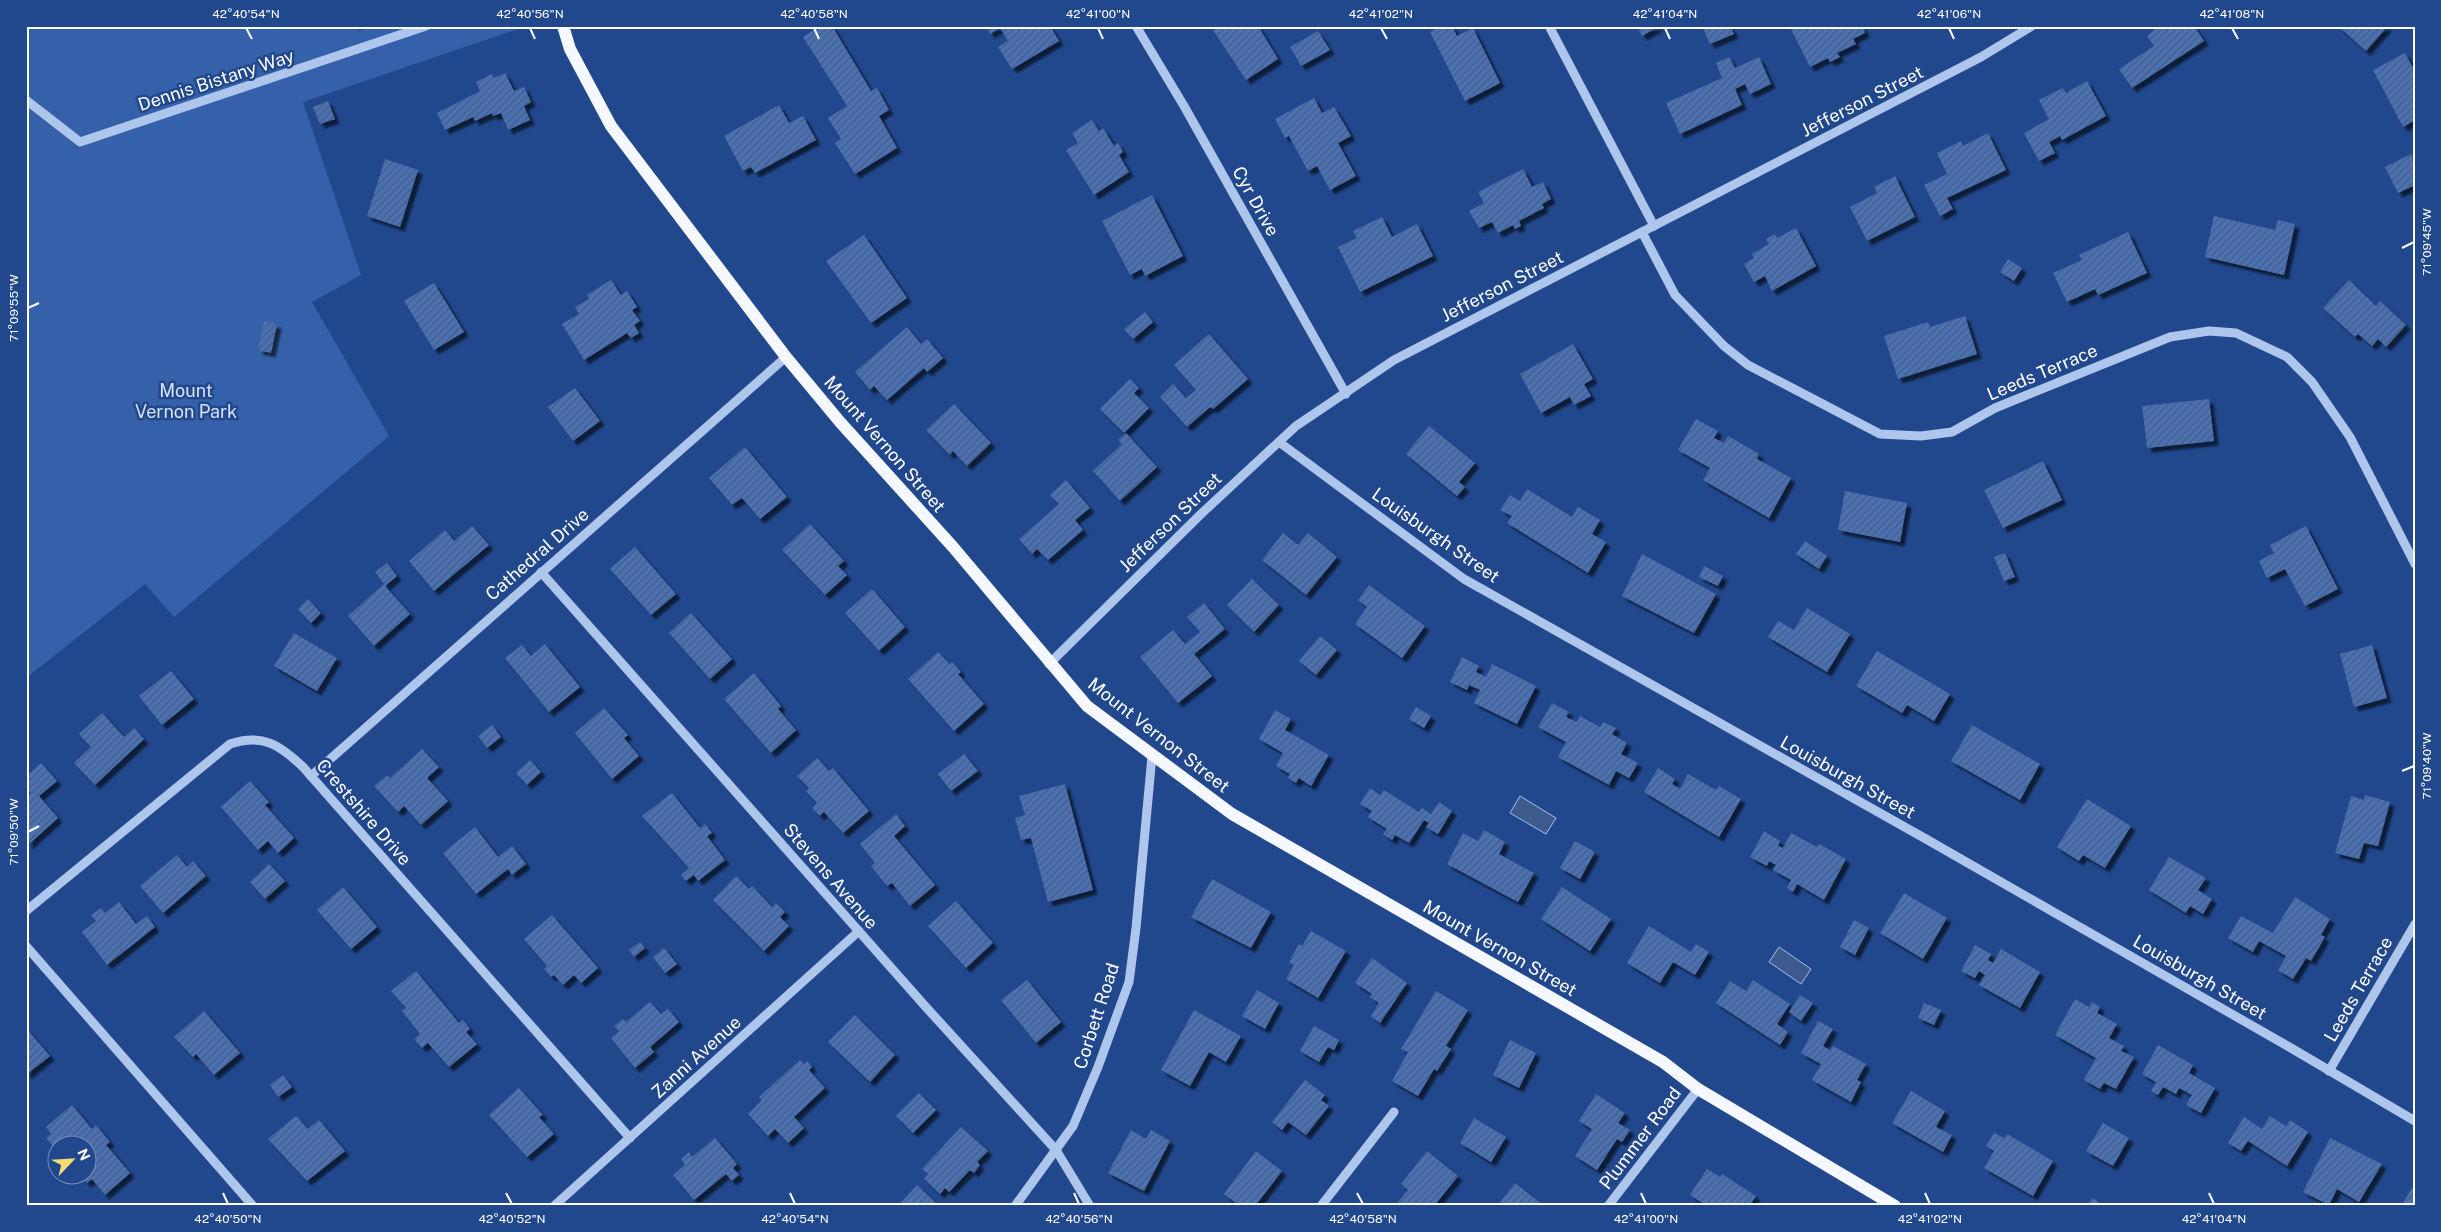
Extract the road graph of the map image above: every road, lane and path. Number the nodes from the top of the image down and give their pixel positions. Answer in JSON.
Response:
{"nodes":[{"id":1,"x":426,"y":26,"type":"edge"},
{"id":2,"x":563,"y":26,"type":"edge"},
{"id":3,"x":1136,"y":26,"type":"edge"},
{"id":4,"x":1549,"y":26,"type":"edge"},
{"id":5,"x":2032,"y":26,"type":"edge"},
{"id":6,"x":26,"y":100,"type":"edge"},
{"id":7,"x":1654,"y":226,"type":"junction"},
{"id":8,"x":1642,"y":232,"type":"junction"},
{"id":9,"x":786,"y":357,"type":"junction"},
{"id":10,"x":1346,"y":394,"type":"junction"},
{"id":11,"x":1279,"y":442,"type":"junction"},
{"id":12,"x":2415,"y":564,"type":"edge"},
{"id":13,"x":541,"y":572,"type":"junction"},
{"id":14,"x":1050,"y":664,"type":"junction"},
{"id":15,"x":1152,"y":756,"type":"junction"},
{"id":16,"x":310,"y":776,"type":"junction"},
{"id":17,"x":26,"y":911,"type":"edge"},
{"id":18,"x":2415,"y":924,"type":"edge"},
{"id":19,"x":859,"y":931,"type":"junction"},
{"id":20,"x":26,"y":946,"type":"edge"},
{"id":21,"x":2329,"y":1070,"type":"junction"},
{"id":22,"x":1698,"y":1089,"type":"junction"},
{"id":23,"x":1394,"y":1112,"type":"dead end"},
{"id":24,"x":2415,"y":1121,"type":"edge"},
{"id":25,"x":630,"y":1138,"type":"junction"},
{"id":26,"x":1056,"y":1150,"type":"junction"},
{"id":27,"x":254,"y":1206,"type":"edge"},
{"id":28,"x":554,"y":1206,"type":"edge"},
{"id":29,"x":1015,"y":1206,"type":"edge"},
{"id":30,"x":1090,"y":1206,"type":"edge"},
{"id":31,"x":1321,"y":1206,"type":"edge"},
{"id":32,"x":1608,"y":1206,"type":"edge"},
{"id":33,"x":1895,"y":1206,"type":"edge"}],
"edges":[{"from":1,"to":6,"type":"street","name":"Dennis Bistany Way"},
{"from":2,"to":9,"type":"main road","name":"Mount Vernon Street"},
{"from":3,"to":10,"type":"street","name":"Cyr Drive"},
{"from":4,"to":7,"type":"street"},
{"from":5,"to":7,"type":"street","name":"Jefferson Street"},
{"from":7,"to":8,"type":"street","name":"Jefferson Street"},
{"from":8,"to":10,"type":"street","name":"Jefferson Street"},
{"from":8,"to":12,"type":"street","name":"Leeds Terrace"},
{"from":9,"to":13,"type":"street","name":"Cathedral Drive"},
{"from":9,"to":14,"type":"main road","name":"Mount Vernon Street"},
{"from":10,"to":11,"type":"street","name":"Jefferson Street"},
{"from":11,"to":14,"type":"street","name":"Jefferson Street"},
{"from":11,"to":21,"type":"street","name":"Louisburgh Street"},
{"from":13,"to":16,"type":"street","name":"Cathedral Drive"},
{"from":13,"to":19,"type":"street","name":"Stevens Avenue"},
{"from":14,"to":15,"type":"main road","name":"Mount Vernon Street"},
{"from":15,"to":22,"type":"main road","name":"Mount Vernon Street"},
{"from":15,"to":26,"type":"street","name":"Corbett Road"},
{"from":16,"to":17,"type":"street","name":"Crestshire Drive"},
{"from":16,"to":25,"type":"street","name":"Crestshire Drive"},
{"from":18,"to":21,"type":"street","name":"Leeds Terrace"},
{"from":19,"to":25,"type":"street","name":"Zanni Avenue"},
{"from":19,"to":26,"type":"street","name":"Stevens Avenue"},
{"from":20,"to":27,"type":"street"},
{"from":21,"to":24,"type":"street","name":"Louisburgh Street"},
{"from":22,"to":32,"type":"street","name":"Plummer Road"},
{"from":22,"to":33,"type":"main road","name":"Mount Vernon Street"},
{"from":23,"to":31,"type":"street"},
{"from":25,"to":28,"type":"street","name":"Zanni Avenue"},
{"from":26,"to":29,"type":"street","name":"Corbett Road"},
{"from":26,"to":30,"type":"street","name":"Stevens Avenue"}]}
